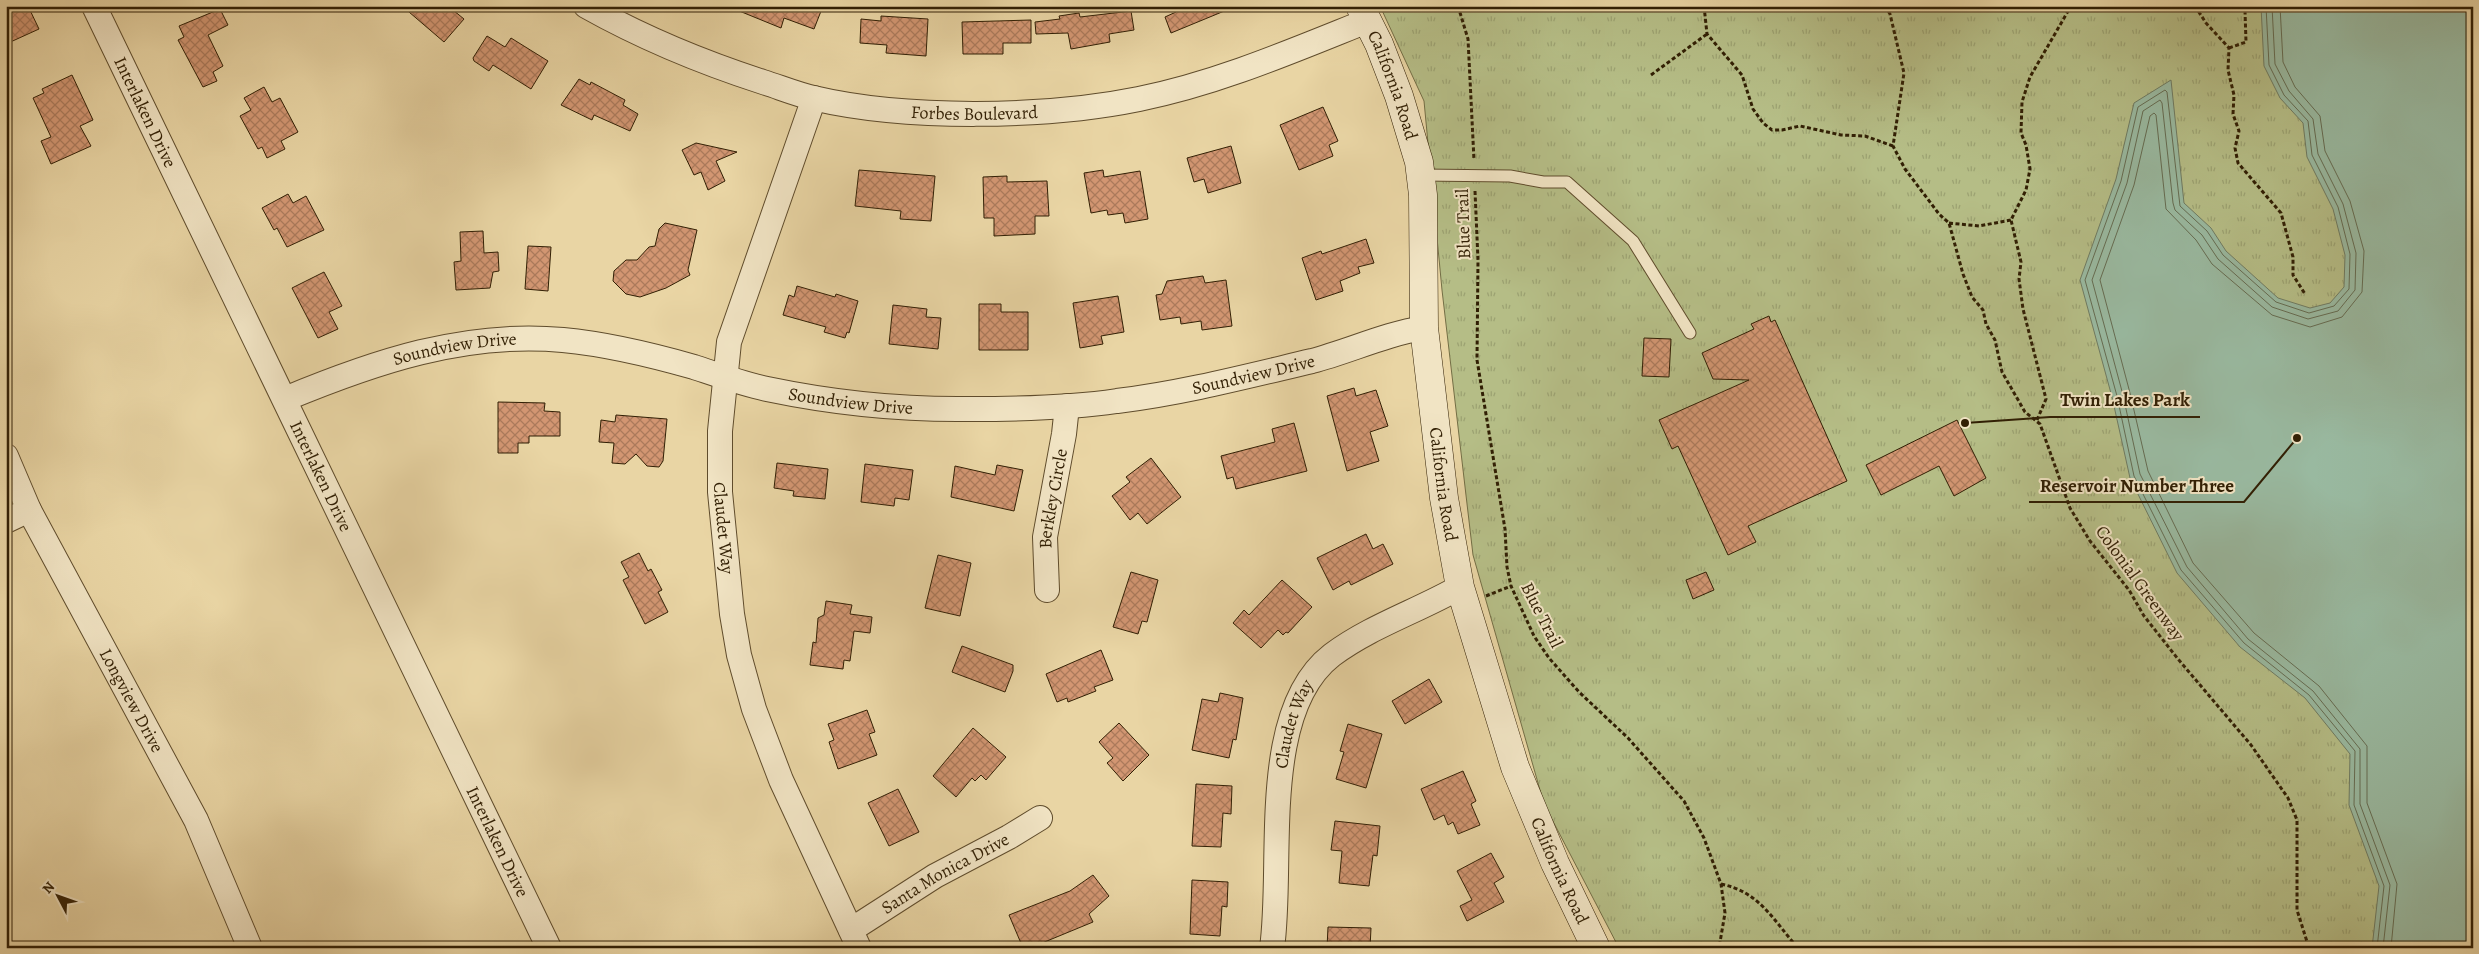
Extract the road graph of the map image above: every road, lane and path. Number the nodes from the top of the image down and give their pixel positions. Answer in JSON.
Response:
{"nodes":[{"id":1,"x":94,"y":6,"type":"edge"},
{"id":2,"x":586,"y":6,"type":"edge"},
{"id":3,"x":1458,"y":6,"type":"edge"},
{"id":4,"x":1704,"y":6,"type":"edge"},
{"id":5,"x":1886,"y":6,"type":"edge"},
{"id":6,"x":2071,"y":6,"type":"edge"},
{"id":7,"x":2195,"y":6,"type":"edge"},
{"id":8,"x":2241,"y":6,"type":"edge"},
{"id":9,"x":1364,"y":14,"type":"edge"},
{"id":10,"x":1707,"y":34,"type":"junction"},
{"id":11,"x":2229,"y":48,"type":"junction"},
{"id":12,"x":1651,"y":75,"type":"dead end"},
{"id":13,"x":814,"y":98,"type":"junction"},
{"id":14,"x":1893,"y":146,"type":"junction"},
{"id":15,"x":1475,"y":174,"type":"junction"},
{"id":16,"x":1420,"y":175,"type":"junction"},
{"id":17,"x":2010,"y":220,"type":"junction"},
{"id":18,"x":1949,"y":223,"type":"junction"},
{"id":19,"x":2305,"y":294,"type":"dead end"},
{"id":20,"x":1424,"y":328,"type":"junction"},
{"id":21,"x":1690,"y":333,"type":"dead end"},
{"id":22,"x":725,"y":377,"type":"junction"},
{"id":23,"x":285,"y":399,"type":"junction"},
{"id":24,"x":1067,"y":406,"type":"junction"},
{"id":25,"x":2037,"y":420,"type":"junction"},
{"id":26,"x":6,"y":456,"type":"edge"},
{"id":27,"x":29,"y":510,"type":"junction"},
{"id":28,"x":6,"y":521,"type":"edge"},
{"id":29,"x":1460,"y":587,"type":"junction"},
{"id":30,"x":1048,"y":590,"type":"dead end"},
{"id":31,"x":1040,"y":818,"type":"dead end"},
{"id":32,"x":1721,"y":884,"type":"junction"},
{"id":33,"x":855,"y":939,"type":"edge"},
{"id":34,"x":250,"y":948,"type":"edge"},
{"id":35,"x":549,"y":948,"type":"edge"},
{"id":36,"x":1272,"y":948,"type":"edge"},
{"id":37,"x":1596,"y":948,"type":"edge"},
{"id":38,"x":1719,"y":948,"type":"edge"},
{"id":39,"x":1798,"y":948,"type":"edge"},
{"id":40,"x":2309,"y":948,"type":"edge"}],
"edges":[{"from":1,"to":23,"type":"street","name":"Interlaken Drive"},
{"from":2,"to":13,"type":"street","name":"Forbes Boulevard"},
{"from":3,"to":15,"type":"path","name":"Blue Trail"},
{"from":4,"to":10,"type":"path"},
{"from":5,"to":14,"type":"path"},
{"from":6,"to":17,"type":"path"},
{"from":7,"to":11,"type":"path"},
{"from":8,"to":11,"type":"path"},
{"from":9,"to":13,"type":"street","name":"Forbes Boulevard"},
{"from":9,"to":16,"type":"main road","name":"California Road"},
{"from":10,"to":12,"type":"path"},
{"from":10,"to":14,"type":"path"},
{"from":11,"to":19,"type":"path"},
{"from":13,"to":22,"type":"street","name":"Claudet Way"},
{"from":14,"to":18,"type":"path","name":"Colonial Greenway"},
{"from":15,"to":16,"type":"lane"},
{"from":15,"to":21,"type":"lane"},
{"from":15,"to":32,"type":"path","name":"Blue Trail"},
{"from":16,"to":20,"type":"main road","name":"California Road"},
{"from":17,"to":18,"type":"path"},
{"from":17,"to":25,"type":"path"},
{"from":18,"to":25,"type":"path","name":"Colonial Greenway"},
{"from":20,"to":24,"type":"street","name":"Soundview Drive"},
{"from":20,"to":29,"type":"main road","name":"California Road"},
{"from":22,"to":23,"type":"street","name":"Soundview Drive"},
{"from":22,"to":24,"type":"street","name":"Soundview Drive"},
{"from":22,"to":33,"type":"street","name":"Claudet Way"},
{"from":23,"to":35,"type":"street","name":"Interlaken Drive"},
{"from":24,"to":30,"type":"street","name":"Berkley Circle"},
{"from":25,"to":40,"type":"path","name":"Colonial Greenway"},
{"from":26,"to":27,"type":"street","name":"Longview Drive"},
{"from":27,"to":28,"type":"street"},
{"from":27,"to":34,"type":"street","name":"Longview Drive"},
{"from":29,"to":36,"type":"street","name":"Claudet Way"},
{"from":29,"to":37,"type":"main road","name":"California Road"},
{"from":31,"to":33,"type":"street","name":"Santa Monica Drive"},
{"from":32,"to":38,"type":"path","name":"Blue Trail"},
{"from":32,"to":39,"type":"path"}]}
